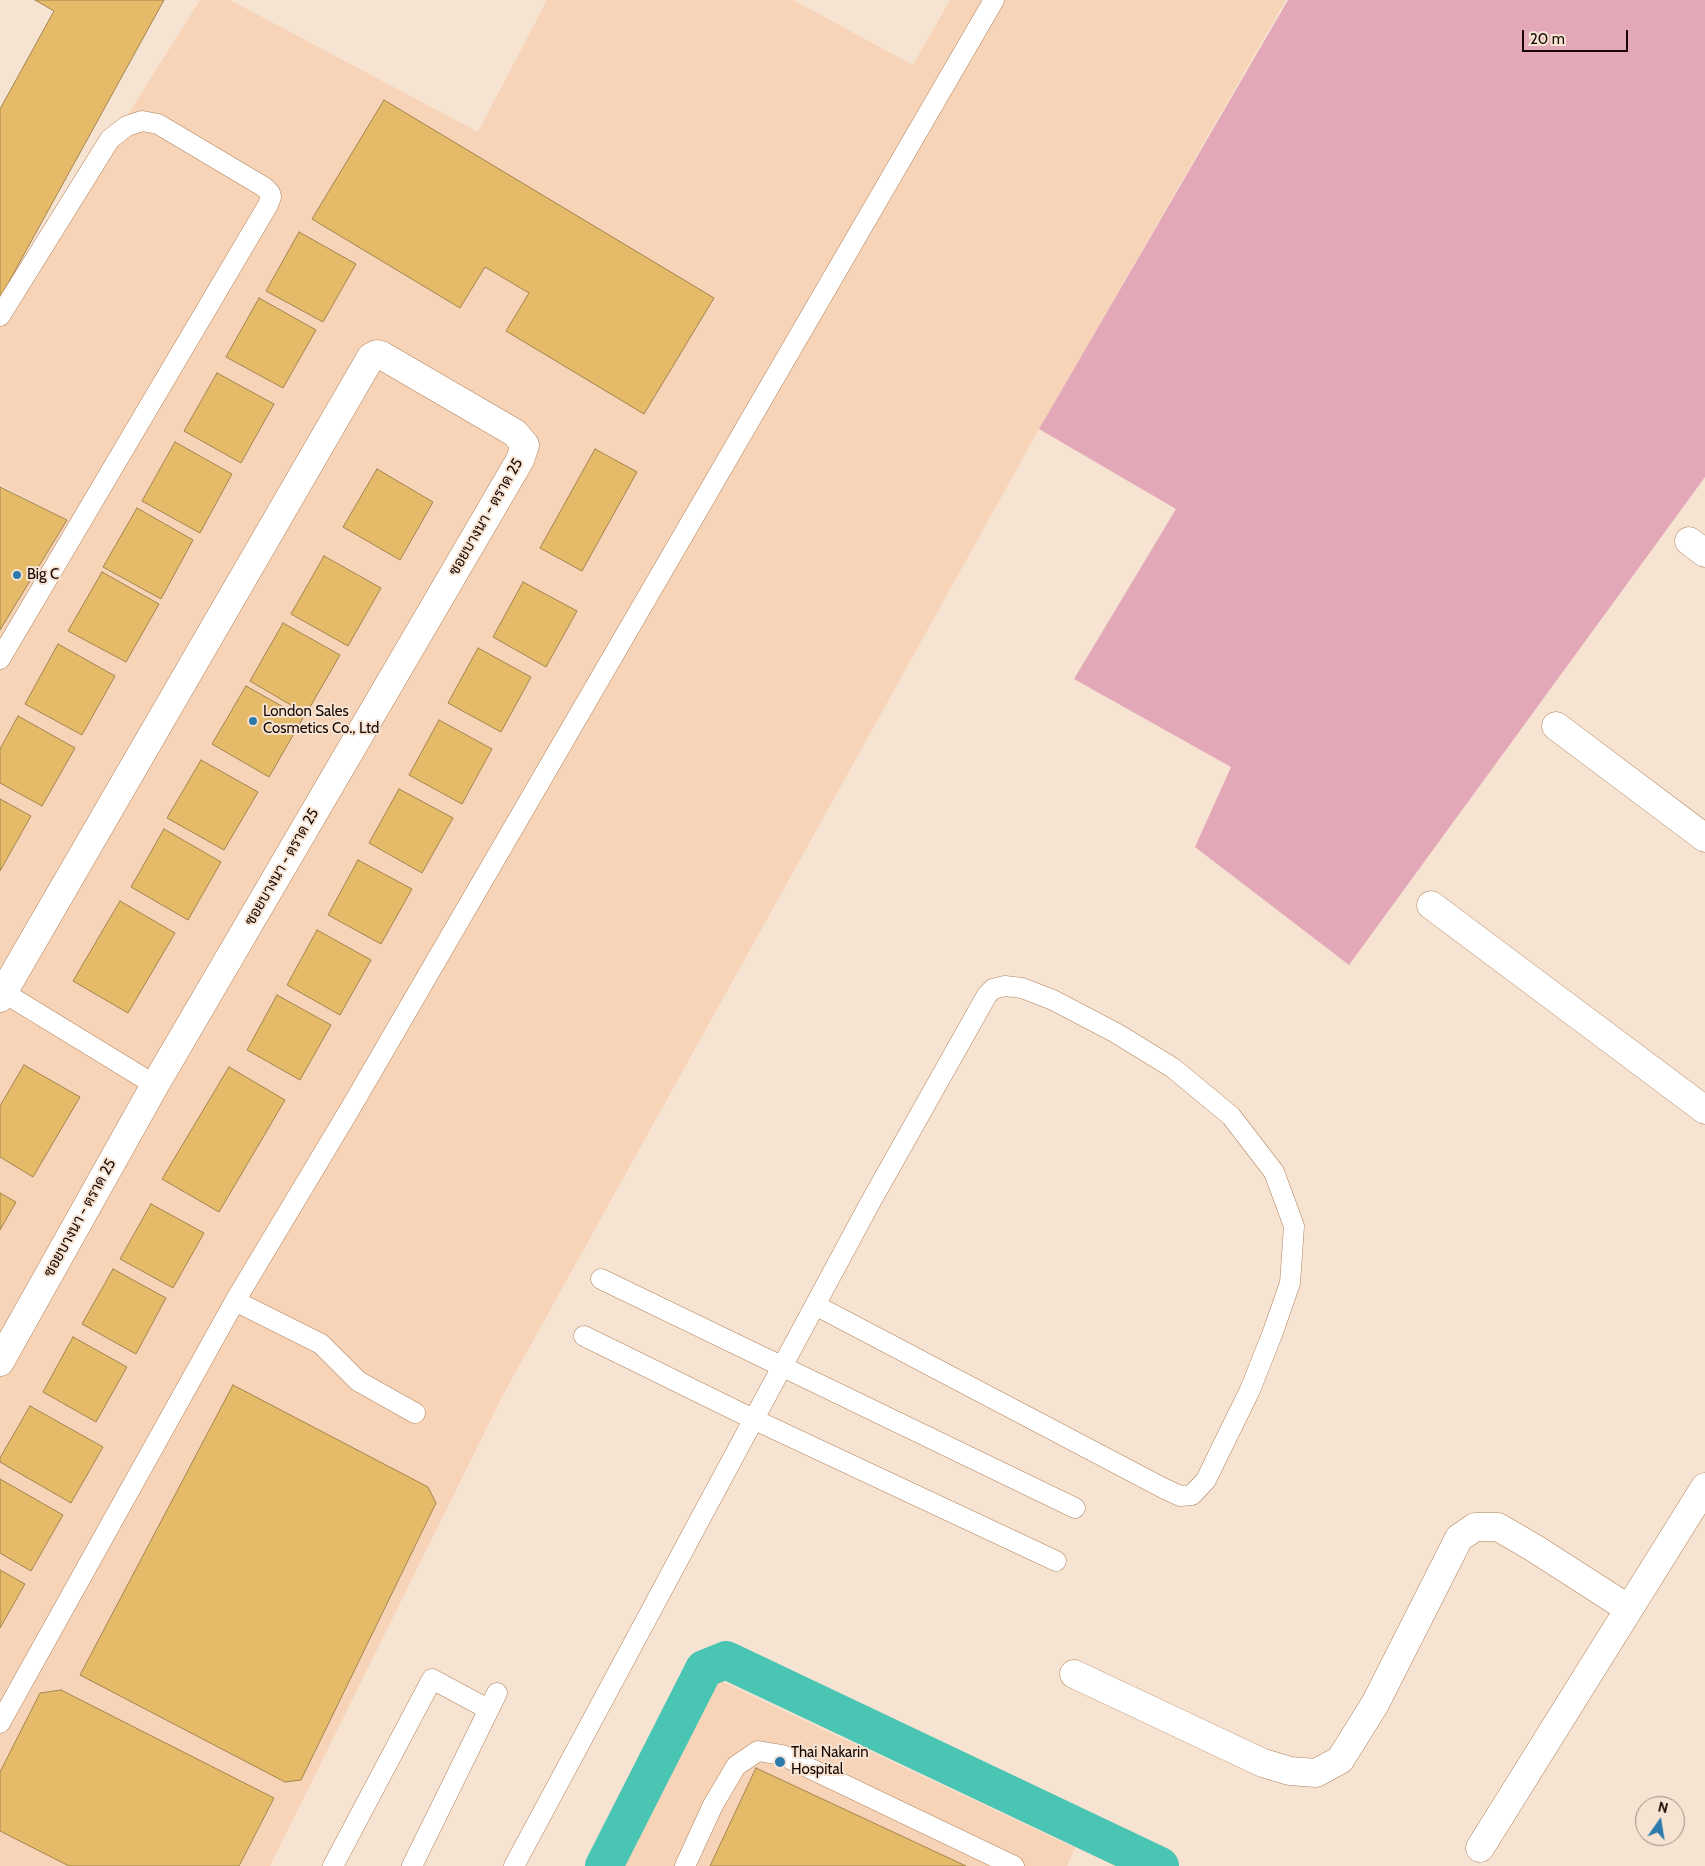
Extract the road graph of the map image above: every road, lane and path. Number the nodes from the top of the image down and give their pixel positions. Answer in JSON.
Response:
{"nodes":[{"id":1,"x":994,"y":0,"type":"edge"},
{"id":2,"x":0,"y":316,"type":"edge"},
{"id":3,"x":0,"y":659,"type":"edge"},
{"id":4,"x":1556,"y":726,"type":"dead end"},
{"id":5,"x":1705,"y":838,"type":"edge"},
{"id":6,"x":1432,"y":905,"type":"dead end"},
{"id":7,"x":2,"y":995,"type":"edge"},
{"id":8,"x":155,"y":1085,"type":"junction"},
{"id":9,"x":1705,"y":1110,"type":"edge"},
{"id":10,"x":601,"y":1279,"type":"dead end"},
{"id":11,"x":235,"y":1301,"type":"junction"},
{"id":12,"x":815,"y":1305,"type":"junction"},
{"id":13,"x":584,"y":1336,"type":"dead end"},
{"id":14,"x":0,"y":1362,"type":"edge"},
{"id":15,"x":783,"y":1365,"type":"junction"},
{"id":16,"x":415,"y":1413,"type":"dead end"},
{"id":17,"x":754,"y":1420,"type":"junction"},
{"id":18,"x":1705,"y":1486,"type":"edge"},
{"id":19,"x":1075,"y":1508,"type":"dead end"},
{"id":20,"x":1056,"y":1560,"type":"dead end"},
{"id":21,"x":1629,"y":1610,"type":"junction"},
{"id":22,"x":1074,"y":1674,"type":"dead end"},
{"id":23,"x":0,"y":1723,"type":"edge"},
{"id":24,"x":1480,"y":1848,"type":"dead end"},
{"id":25,"x":333,"y":1866,"type":"edge"},
{"id":26,"x":412,"y":1866,"type":"edge"},
{"id":27,"x":514,"y":1866,"type":"edge"},
{"id":28,"x":685,"y":1866,"type":"edge"},
{"id":29,"x":1014,"y":1866,"type":"edge"}],
"edges":[{"from":1,"to":11,"type":"lane"},
{"from":2,"to":3,"type":"lane"},
{"from":4,"to":5,"type":"street"},
{"from":6,"to":9,"type":"street"},
{"from":7,"to":8,"type":"lane"},
{"from":7,"to":8,"type":"street","name":"ซอยบางนา - ตราด 25"},
{"from":8,"to":14,"type":"street","name":"ซอยบางนา - ตราด 25"},
{"from":10,"to":15,"type":"lane"},
{"from":11,"to":16,"type":"lane"},
{"from":11,"to":23,"type":"lane"},
{"from":12,"to":12,"type":"lane"},
{"from":12,"to":15,"type":"lane"},
{"from":13,"to":17,"type":"lane"},
{"from":15,"to":17,"type":"lane"},
{"from":15,"to":19,"type":"lane"},
{"from":17,"to":20,"type":"lane"},
{"from":17,"to":27,"type":"lane"},
{"from":18,"to":21,"type":"street"},
{"from":21,"to":22,"type":"street"},
{"from":21,"to":24,"type":"street"},
{"from":25,"to":26,"type":"lane"},
{"from":28,"to":29,"type":"lane"}]}
